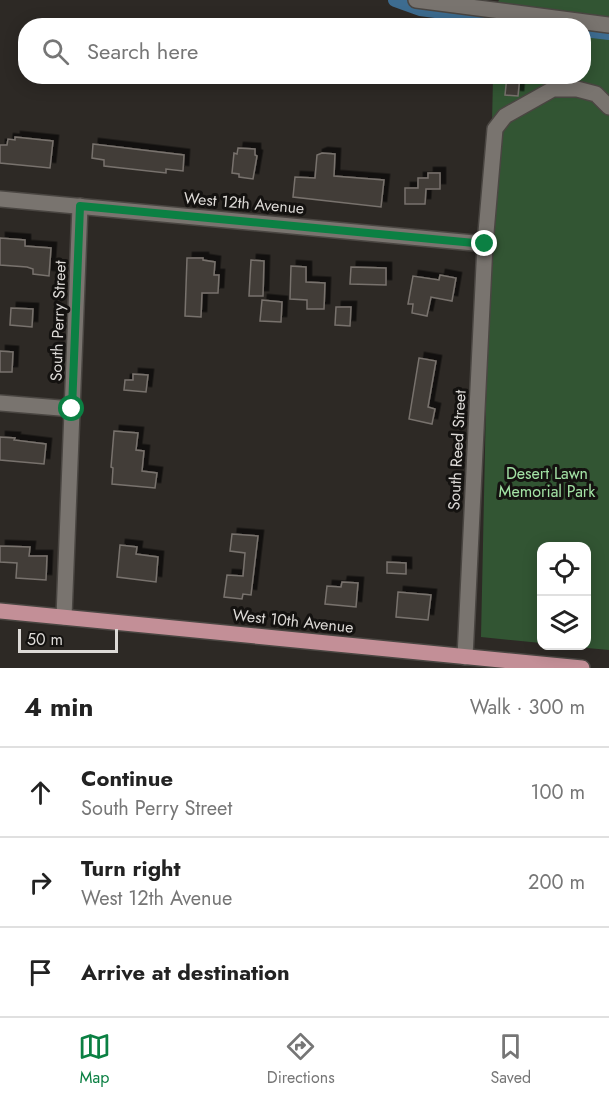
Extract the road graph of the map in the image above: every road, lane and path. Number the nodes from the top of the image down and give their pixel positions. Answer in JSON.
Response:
{"nodes":[{"id":1,"x":416,"y":0,"type":"edge"},
{"id":2,"x":555,"y":18,"type":"edge"},
{"id":3,"x":591,"y":23,"type":"edge"},
{"id":4,"x":609,"y":25,"type":"edge"},
{"id":5,"x":609,"y":107,"type":"edge"},
{"id":6,"x":0,"y":199,"type":"edge"},
{"id":7,"x":80,"y":206,"type":"junction"},
{"id":8,"x":485,"y":244,"type":"junction"},
{"id":9,"x":0,"y":402,"type":"edge"},
{"id":10,"x":72,"y":409,"type":"junction"},
{"id":11,"x":0,"y":611,"type":"edge"},
{"id":12,"x":64,"y":617,"type":"junction"},
{"id":13,"x":465,"y":657,"type":"junction"},
{"id":14,"x":582,"y":668,"type":"edge"}],
"edges":[{"from":1,"to":2,"type":"street"},
{"from":3,"to":4,"type":"street"},
{"from":5,"to":8,"type":"street","name":"South Reed Street"},
{"from":6,"to":7,"type":"street","name":"West 12th Avenue"},
{"from":7,"to":8,"type":"street","name":"West 12th Avenue"},
{"from":7,"to":10,"type":"street","name":"South Perry Street"},
{"from":8,"to":13,"type":"street","name":"South Reed Street"},
{"from":9,"to":10,"type":"street"},
{"from":10,"to":12,"type":"street","name":"South Perry Street"},
{"from":11,"to":12,"type":"main road","name":"West 10th Avenue"},
{"from":12,"to":13,"type":"main road","name":"West 10th Avenue"},
{"from":13,"to":14,"type":"main road","name":"West 10th Avenue"}]}
